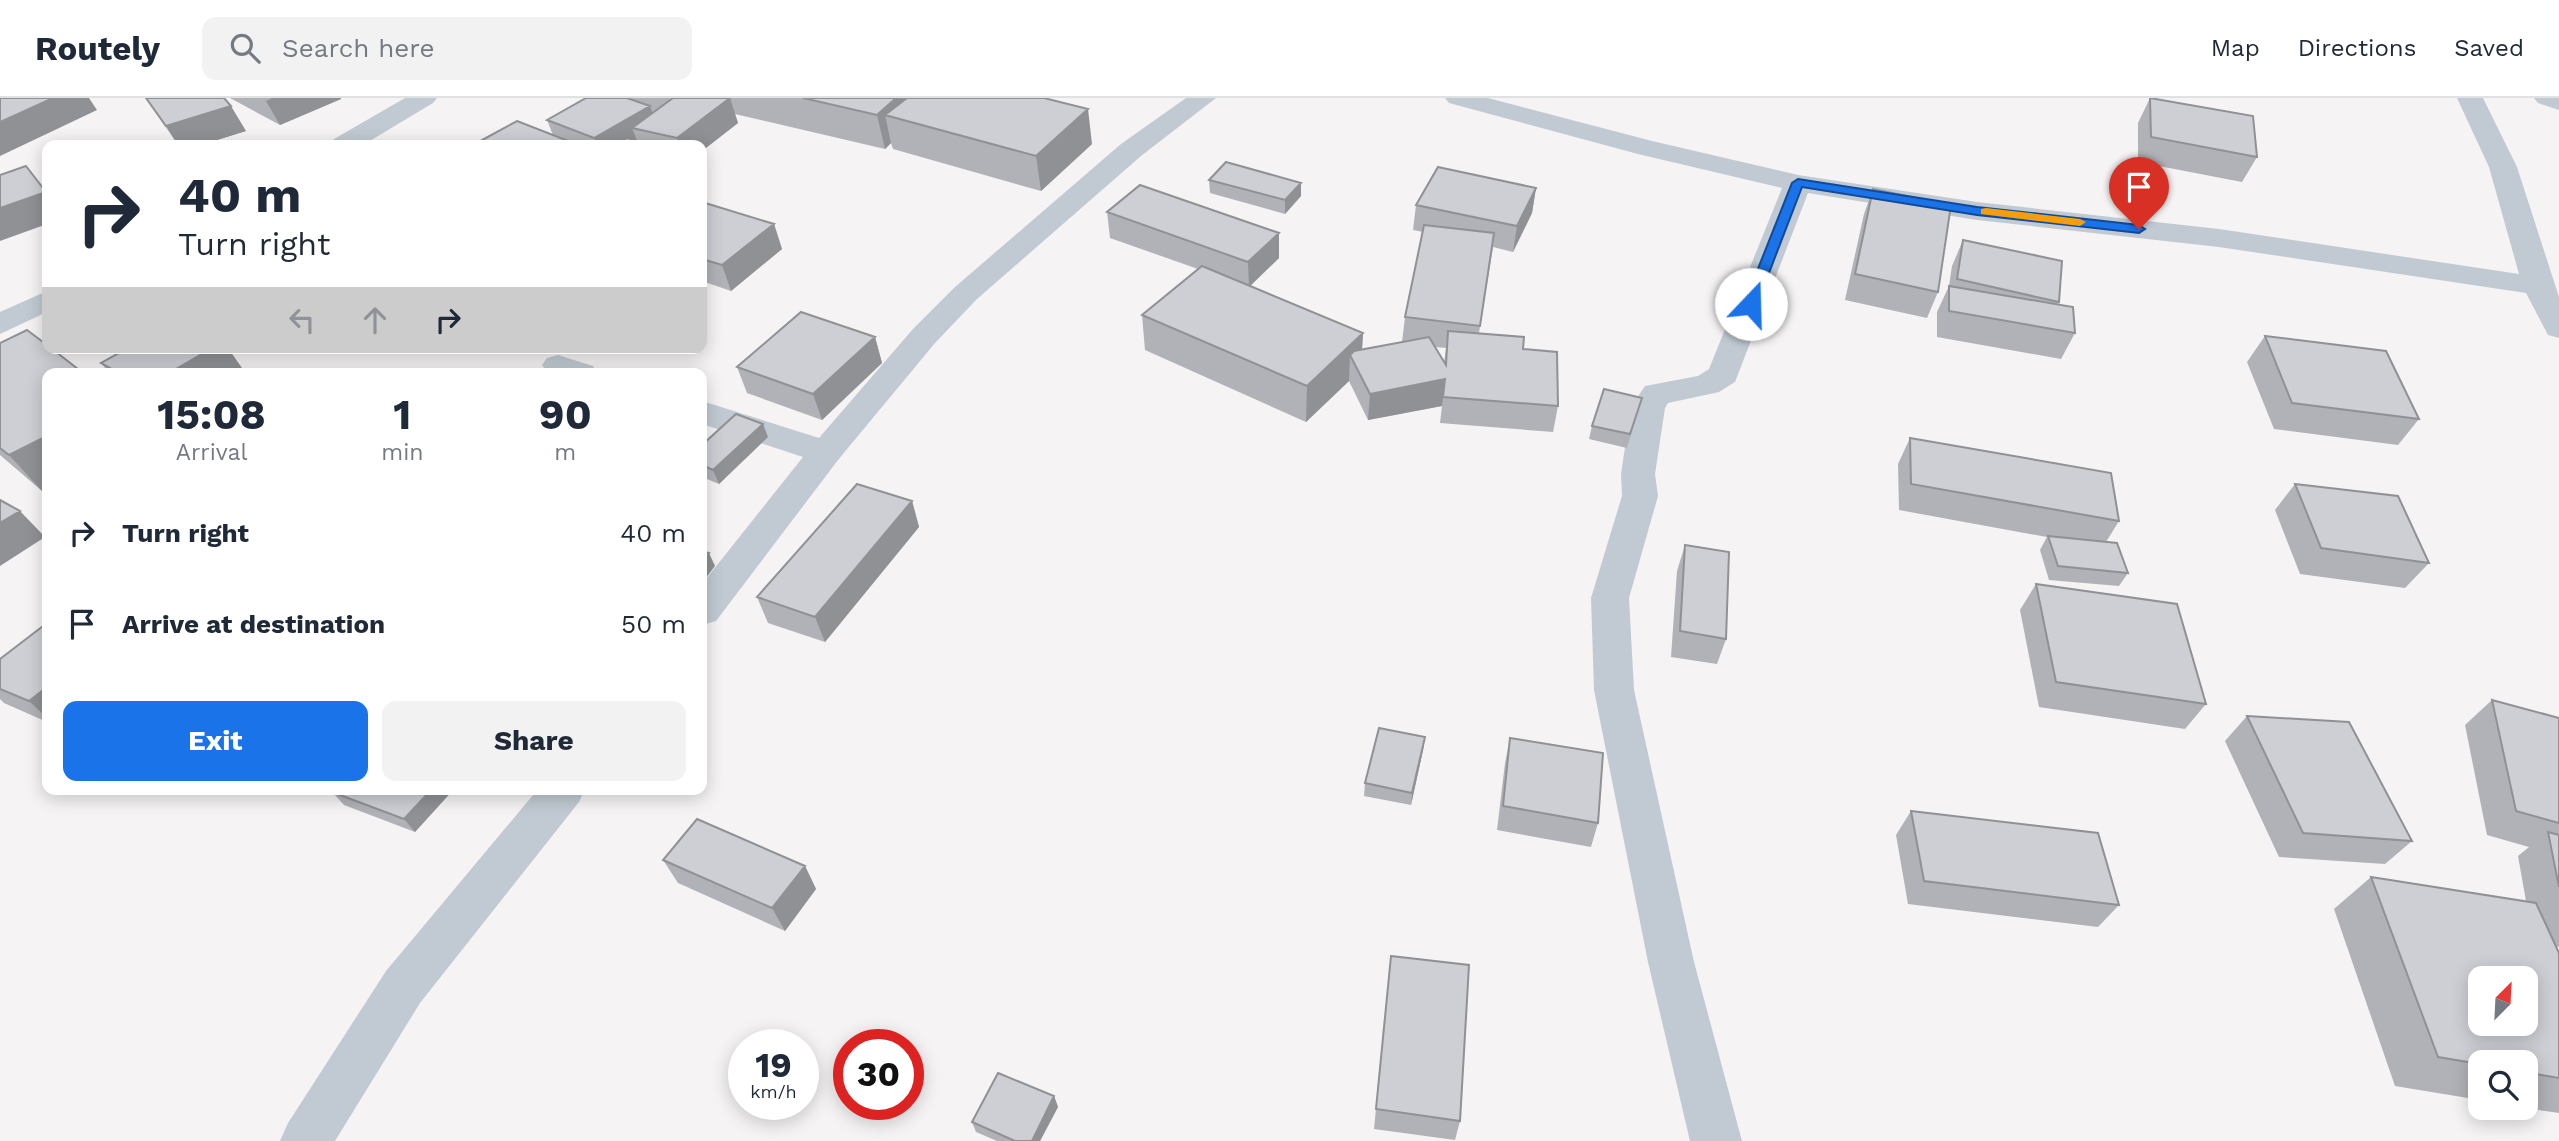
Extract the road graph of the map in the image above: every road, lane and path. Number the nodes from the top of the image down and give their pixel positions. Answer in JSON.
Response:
{"nodes":[{"id":1,"x":424,"y":98,"type":"edge"},
{"id":2,"x":1203,"y":98,"type":"edge"},
{"id":3,"x":1458,"y":98,"type":"edge"},
{"id":4,"x":2470,"y":98,"type":"edge"},
{"id":5,"x":2547,"y":98,"type":"edge"},
{"id":6,"x":2559,"y":102,"type":"edge"},
{"id":7,"x":353,"y":140,"type":"edge"},
{"id":8,"x":1798,"y":183,"type":"junction"},
{"id":9,"x":2538,"y":286,"type":"junction"},
{"id":10,"x":42,"y":303,"type":"edge"},
{"id":11,"x":0,"y":324,"type":"edge"},
{"id":12,"x":2559,"y":328,"type":"edge"},
{"id":13,"x":707,"y":414,"type":"edge"},
{"id":14,"x":826,"y":452,"type":"junction"},
{"id":15,"x":707,"y":605,"type":"edge"},
{"id":16,"x":559,"y":795,"type":"edge"},
{"id":17,"x":306,"y":1141,"type":"edge"},
{"id":18,"x":1716,"y":1141,"type":"edge"}],
"edges":[{"from":1,"to":7,"type":"street"},
{"from":2,"to":14,"type":"street"},
{"from":3,"to":8,"type":"street"},
{"from":4,"to":9,"type":"street"},
{"from":5,"to":6,"type":"street"},
{"from":8,"to":9,"type":"street"},
{"from":8,"to":18,"type":"street"},
{"from":9,"to":12,"type":"street"},
{"from":10,"to":11,"type":"street"},
{"from":13,"to":14,"type":"street"},
{"from":14,"to":15,"type":"street"},
{"from":16,"to":17,"type":"street"}]}
